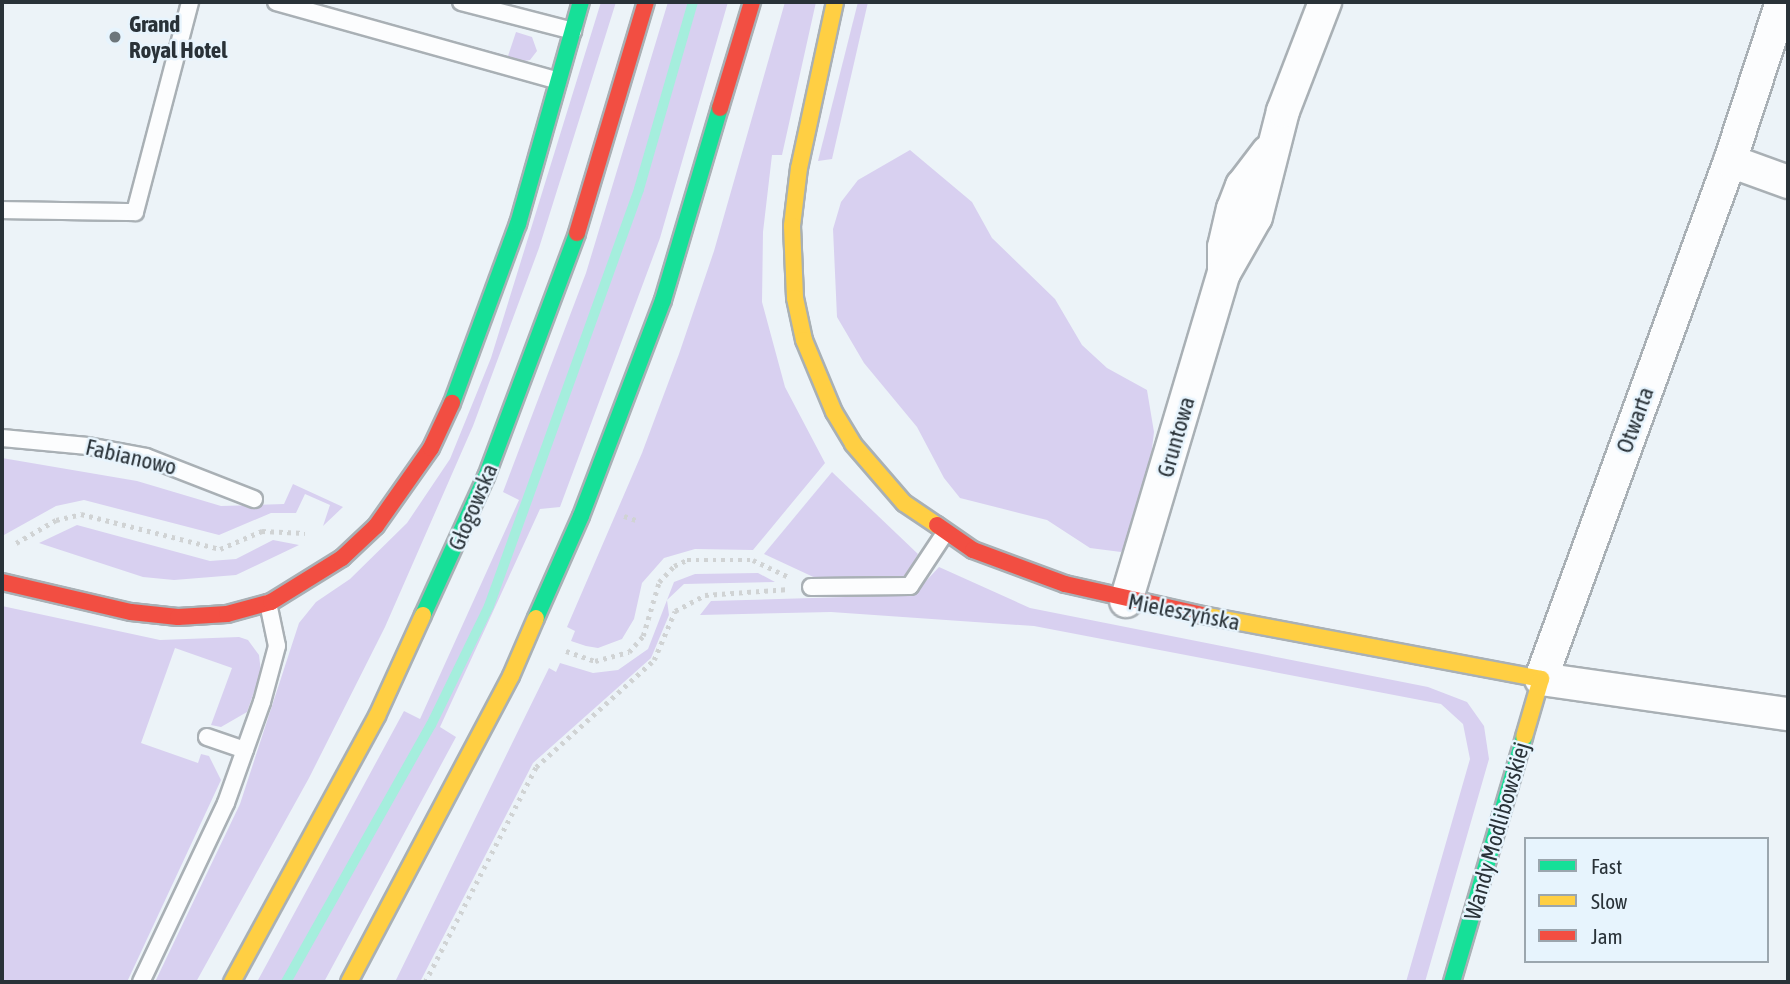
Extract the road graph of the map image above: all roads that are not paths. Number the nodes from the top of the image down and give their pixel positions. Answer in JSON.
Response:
{"nodes":[{"id":1,"x":190,"y":2,"type":"edge"},
{"id":2,"x":276,"y":2,"type":"edge"},
{"id":3,"x":461,"y":2,"type":"edge"},
{"id":4,"x":581,"y":2,"type":"edge"},
{"id":5,"x":646,"y":2,"type":"edge"},
{"id":6,"x":752,"y":2,"type":"edge"},
{"id":7,"x":835,"y":2,"type":"edge"},
{"id":8,"x":1325,"y":2,"type":"edge"},
{"id":9,"x":1783,"y":2,"type":"edge"},
{"id":10,"x":573,"y":31,"type":"junction"},
{"id":11,"x":558,"y":81,"type":"junction"},
{"id":12,"x":1731,"y":161,"type":"junction"},
{"id":13,"x":1788,"y":182,"type":"edge"},
{"id":14,"x":2,"y":210,"type":"edge"},
{"id":15,"x":2,"y":438,"type":"edge"},
{"id":16,"x":254,"y":499,"type":"dead end"},
{"id":17,"x":946,"y":533,"type":"junction"},
{"id":18,"x":2,"y":582,"type":"edge"},
{"id":19,"x":811,"y":587,"type":"road end"},
{"id":20,"x":1126,"y":601,"type":"junction"},
{"id":21,"x":268,"y":603,"type":"junction"},
{"id":22,"x":1541,"y":679,"type":"junction"},
{"id":23,"x":1788,"y":714,"type":"edge"},
{"id":24,"x":207,"y":737,"type":"dead end"},
{"id":25,"x":245,"y":750,"type":"junction"},
{"id":26,"x":141,"y":982,"type":"edge"},
{"id":27,"x":232,"y":982,"type":"edge"},
{"id":28,"x":349,"y":982,"type":"edge"},
{"id":29,"x":1452,"y":982,"type":"edge"}],
"edges":[{"from":1,"to":14,"type":"lane"},
{"from":2,"to":11,"type":"lane"},
{"from":3,"to":10,"type":"lane"},
{"from":4,"to":10,"type":"street"},
{"from":5,"to":27,"type":"street","name":"Głogowska"},
{"from":6,"to":28,"type":"street"},
{"from":7,"to":17,"type":"street","name":"Mieleszyńska"},
{"from":8,"to":20,"type":"street","name":"Gruntowa"},
{"from":9,"to":12,"type":"street","name":"Otwarta"},
{"from":10,"to":11,"type":"street"},
{"from":11,"to":21,"type":"street"},
{"from":12,"to":13,"type":"street"},
{"from":12,"to":22,"type":"street","name":"Otwarta"},
{"from":15,"to":16,"type":"lane","name":"Fabianowo"},
{"from":17,"to":19,"type":"lane"},
{"from":17,"to":20,"type":"street","name":"Mieleszyńska"},
{"from":18,"to":21,"type":"street"},
{"from":20,"to":22,"type":"street","name":"Mieleszyńska"},
{"from":21,"to":25,"type":"lane"},
{"from":22,"to":23,"type":"street","name":"Mieleszyńska"},
{"from":22,"to":29,"type":"street","name":"Wandy Modlibowskiej"},
{"from":24,"to":25,"type":"lane"},
{"from":25,"to":26,"type":"lane"}]}
